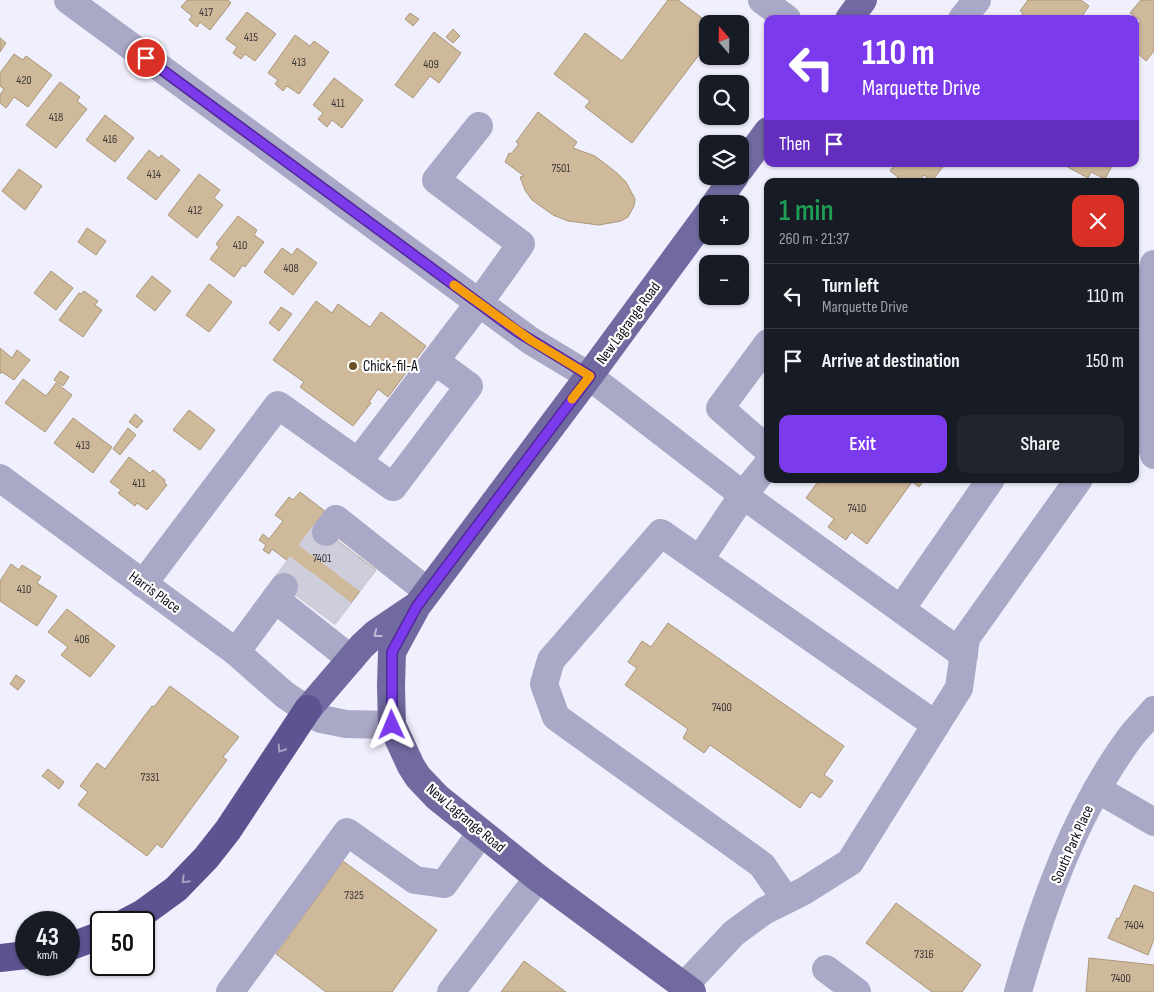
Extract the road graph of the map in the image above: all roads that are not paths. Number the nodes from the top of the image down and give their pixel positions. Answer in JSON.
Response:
{"nodes":[{"id":1,"x":68,"y":0,"type":"edge"},
{"id":2,"x":762,"y":0,"type":"edge"},
{"id":3,"x":863,"y":0,"type":"edge"},
{"id":4,"x":977,"y":0,"type":"edge"},
{"id":5,"x":782,"y":15,"type":"edge"},
{"id":6,"x":852,"y":15,"type":"edge"},
{"id":7,"x":965,"y":15,"type":"edge"},
{"id":8,"x":479,"y":126,"type":"dead end"},
{"id":9,"x":764,"y":136,"type":"edge"},
{"id":10,"x":749,"y":157,"type":"edge"},
{"id":11,"x":699,"y":226,"type":"edge"},
{"id":12,"x":1154,"y":264,"type":"edge"},
{"id":13,"x":479,"y":303,"type":"junction"},
{"id":14,"x":764,"y":348,"type":"edge"},
{"id":15,"x":435,"y":361,"type":"junction"},
{"id":16,"x":590,"y":376,"type":"junction"},
{"id":17,"x":764,"y":446,"type":"edge"},
{"id":18,"x":1154,"y":455,"type":"edge"},
{"id":19,"x":358,"y":462,"type":"junction"},
{"id":20,"x":764,"y":469,"type":"edge"},
{"id":21,"x":0,"y":478,"type":"edge"},
{"id":22,"x":988,"y":483,"type":"edge"},
{"id":23,"x":1076,"y":483,"type":"edge"},
{"id":24,"x":743,"y":495,"type":"junction"},
{"id":25,"x":354,"y":545,"type":"dead end"},
{"id":26,"x":700,"y":559,"type":"junction"},
{"id":27,"x":144,"y":584,"type":"junction"},
{"id":28,"x":422,"y":599,"type":"junction"},
{"id":29,"x":901,"y":609,"type":"junction"},
{"id":30,"x":236,"y":652,"type":"junction"},
{"id":31,"x":964,"y":655,"type":"junction"},
{"id":32,"x":351,"y":660,"type":"junction"},
{"id":33,"x":308,"y":709,"type":"junction"},
{"id":34,"x":1154,"y":710,"type":"edge"},
{"id":35,"x":392,"y":725,"type":"junction"},
{"id":36,"x":936,"y":725,"type":"junction"},
{"id":37,"x":1097,"y":789,"type":"junction"},
{"id":38,"x":1154,"y":822,"type":"edge"},
{"id":39,"x":482,"y":833,"type":"junction"},
{"id":40,"x":538,"y":878,"type":"junction"},
{"id":41,"x":786,"y":900,"type":"junction"},
{"id":42,"x":146,"y":911,"type":"edge"},
{"id":43,"x":15,"y":956,"type":"edge"},
{"id":44,"x":0,"y":958,"type":"edge"},
{"id":45,"x":826,"y":969,"type":"dead end"},
{"id":46,"x":688,"y":989,"type":"edge"},
{"id":47,"x":230,"y":992,"type":"edge"},
{"id":48,"x":451,"y":992,"type":"edge"},
{"id":49,"x":857,"y":992,"type":"edge"},
{"id":50,"x":1018,"y":992,"type":"edge"}],
"edges":[{"from":1,"to":13,"type":"street"},
{"from":2,"to":5,"type":"street"},
{"from":3,"to":6,"type":"main road"},
{"from":4,"to":7,"type":"street"},
{"from":8,"to":13,"type":"street"},
{"from":9,"to":10,"type":"main road"},
{"from":11,"to":16,"type":"main road","name":"New Lagrange Road"},
{"from":12,"to":18,"type":"street"},
{"from":13,"to":15,"type":"street"},
{"from":13,"to":16,"type":"street"},
{"from":14,"to":17,"type":"street"},
{"from":15,"to":19,"type":"street"},
{"from":15,"to":19,"type":"street"},
{"from":16,"to":24,"type":"street"},
{"from":16,"to":28,"type":"main road","name":"New Lagrange Road"},
{"from":19,"to":27,"type":"street"},
{"from":20,"to":24,"type":"street"},
{"from":21,"to":27,"type":"street","name":"Harris Place"},
{"from":22,"to":29,"type":"street"},
{"from":23,"to":31,"type":"street"},
{"from":24,"to":26,"type":"street"},
{"from":24,"to":29,"type":"street"},
{"from":25,"to":28,"type":"street"},
{"from":26,"to":36,"type":"street"},
{"from":26,"to":41,"type":"street"},
{"from":27,"to":30,"type":"street","name":"Harris Place"},
{"from":28,"to":32,"type":"main road","one_way":true},
{"from":28,"to":35,"type":"main road","name":"New Lagrange Road"},
{"from":29,"to":31,"type":"street"},
{"from":30,"to":32,"type":"street"},
{"from":30,"to":33,"type":"street","name":"Harris Place"},
{"from":31,"to":36,"type":"street"},
{"from":32,"to":33,"type":"main road"},
{"from":33,"to":35,"type":"street","name":"Harris Place"},
{"from":33,"to":42,"type":"highway","one_way":true},
{"from":34,"to":37,"type":"street","name":"South Park Place"},
{"from":35,"to":39,"type":"main road","name":"New Lagrange Road"},
{"from":36,"to":41,"type":"street"},
{"from":37,"to":38,"type":"street"},
{"from":37,"to":50,"type":"street","name":"South Park Place"},
{"from":39,"to":40,"type":"main road","name":"New Lagrange Road"},
{"from":39,"to":47,"type":"street"},
{"from":40,"to":46,"type":"main road","name":"New Lagrange Road"},
{"from":40,"to":48,"type":"street"},
{"from":41,"to":46,"type":"street"},
{"from":43,"to":44,"type":"highway"},
{"from":45,"to":49,"type":"street"}]}
